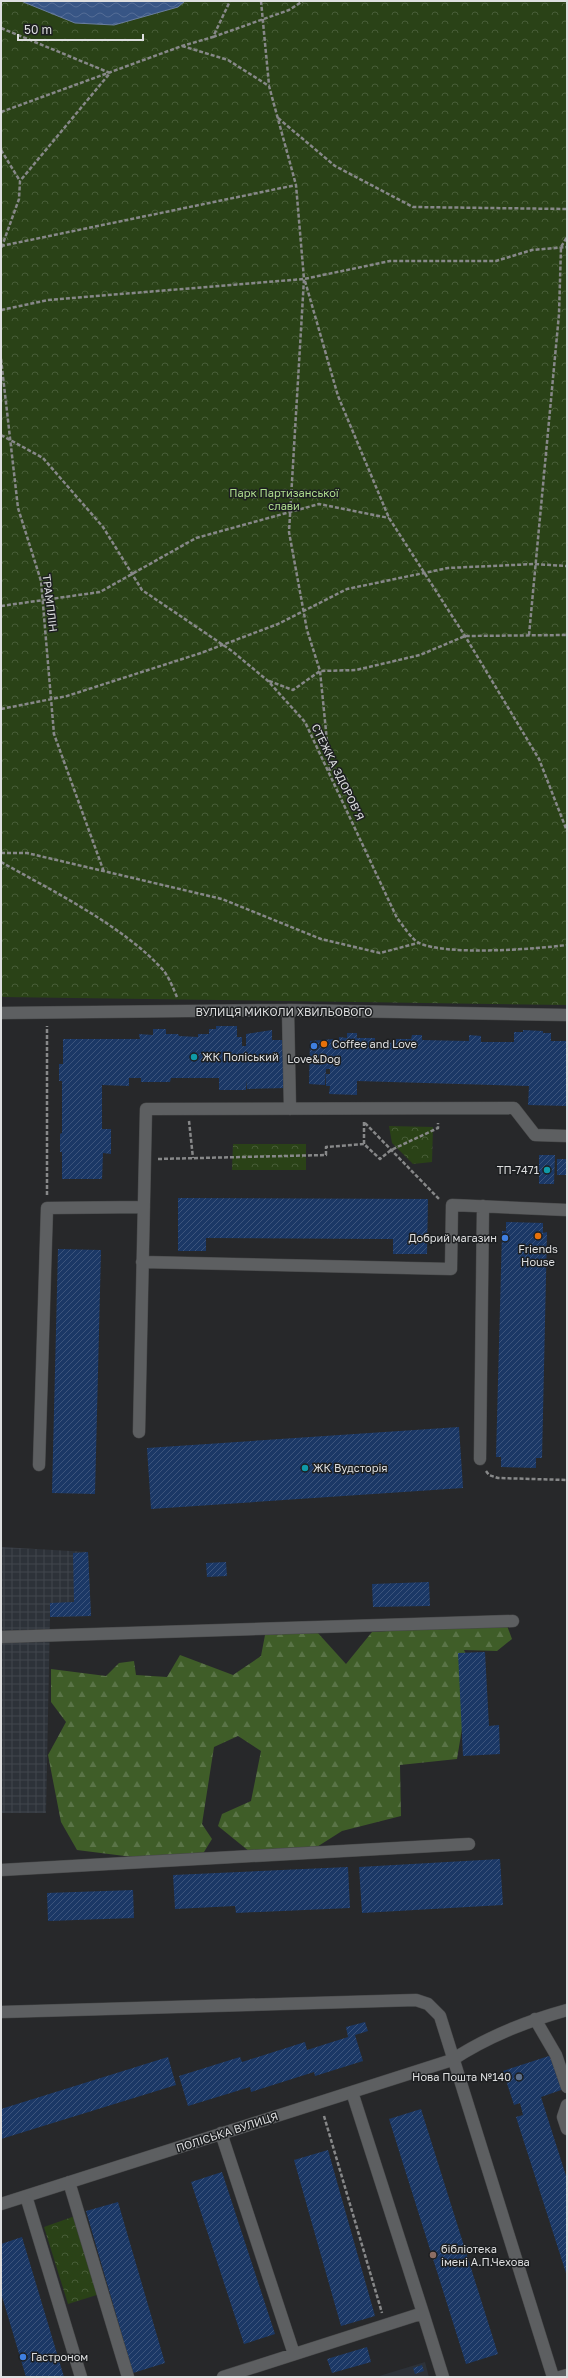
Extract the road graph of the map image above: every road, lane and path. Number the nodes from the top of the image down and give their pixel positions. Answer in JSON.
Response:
{"nodes":[{"id":1,"x":230,"y":1,"type":"edge"},
{"id":2,"x":261,"y":1,"type":"edge"},
{"id":3,"x":303,"y":1,"type":"edge"},
{"id":4,"x":262,"y":20,"type":"junction"},
{"id":5,"x":1,"y":28,"type":"edge"},
{"id":6,"x":213,"y":37,"type":"junction"},
{"id":7,"x":182,"y":46,"type":"junction"},
{"id":8,"x":110,"y":73,"type":"junction"},
{"id":9,"x":269,"y":86,"type":"junction"},
{"id":10,"x":1,"y":112,"type":"edge"},
{"id":11,"x":278,"y":118,"type":"junction"},
{"id":12,"x":1,"y":150,"type":"edge"},
{"id":13,"x":20,"y":181,"type":"junction"},
{"id":14,"x":296,"y":185,"type":"junction"},
{"id":15,"x":567,"y":209,"type":"edge"},
{"id":16,"x":567,"y":237,"type":"edge"},
{"id":17,"x":1,"y":247,"type":"edge"},
{"id":18,"x":561,"y":247,"type":"junction"},
{"id":19,"x":567,"y":247,"type":"edge"},
{"id":20,"x":304,"y":279,"type":"junction"},
{"id":21,"x":1,"y":310,"type":"edge"},
{"id":22,"x":1,"y":359,"type":"edge"},
{"id":23,"x":1,"y":434,"type":"edge"},
{"id":24,"x":10,"y":440,"type":"junction"},
{"id":25,"x":290,"y":512,"type":"junction"},
{"id":26,"x":389,"y":518,"type":"junction"},
{"id":27,"x":535,"y":564,"type":"junction"},
{"id":28,"x":567,"y":566,"type":"edge"},
{"id":29,"x":424,"y":573,"type":"junction"},
{"id":30,"x":132,"y":574,"type":"junction"},
{"id":31,"x":43,"y":600,"type":"junction"},
{"id":32,"x":1,"y":606,"type":"edge"},
{"id":33,"x":304,"y":611,"type":"junction"},
{"id":34,"x":529,"y":635,"type":"junction"},
{"id":35,"x":567,"y":635,"type":"edge"},
{"id":36,"x":464,"y":636,"type":"junction"},
{"id":37,"x":222,"y":645,"type":"junction"},
{"id":38,"x":320,"y":671,"type":"junction"},
{"id":39,"x":268,"y":681,"type":"junction"},
{"id":40,"x":52,"y":699,"type":"junction"},
{"id":41,"x":1,"y":709,"type":"edge"},
{"id":42,"x":330,"y":773,"type":"junction"},
{"id":43,"x":567,"y":831,"type":"edge"},
{"id":44,"x":1,"y":853,"type":"edge"},
{"id":45,"x":1,"y":862,"type":"edge"},
{"id":46,"x":104,"y":872,"type":"junction"},
{"id":47,"x":418,"y":943,"type":"junction"},
{"id":48,"x":567,"y":945,"type":"edge"},
{"id":49,"x":288,"y":1010,"type":"junction"},
{"id":50,"x":184,"y":1011,"type":"junction"},
{"id":51,"x":1,"y":1013,"type":"edge"},
{"id":52,"x":47,"y":1013,"type":"junction"},
{"id":53,"x":567,"y":1015,"type":"edge"},
{"id":54,"x":364,"y":1108,"type":"junction"},
{"id":55,"x":438,"y":1108,"type":"junction"},
{"id":56,"x":188,"y":1109,"type":"junction"},
{"id":57,"x":290,"y":1109,"type":"junction"},
{"id":58,"x":364,"y":1121,"type":"junction"},
{"id":59,"x":567,"y":1136,"type":"edge"},
{"id":60,"x":364,"y":1144,"type":"junction"},
{"id":61,"x":392,"y":1150,"type":"junction"},
{"id":62,"x":193,"y":1158,"type":"junction"},
{"id":63,"x":145,"y":1160,"type":"junction"},
{"id":64,"x":483,"y":1206,"type":"junction"},
{"id":65,"x":144,"y":1207,"type":"junction"},
{"id":66,"x":47,"y":1208,"type":"junction"},
{"id":67,"x":567,"y":1210,"type":"edge"},
{"id":68,"x":452,"y":1213,"type":"junction"},
{"id":69,"x":142,"y":1262,"type":"junction"},
{"id":70,"x":139,"y":1432,"type":"dead end"},
{"id":71,"x":480,"y":1459,"type":"joint"},
{"id":72,"x":39,"y":1465,"type":"dead end"},
{"id":73,"x":567,"y":1480,"type":"edge"},
{"id":74,"x":513,"y":1621,"type":"dead end"},
{"id":75,"x":1,"y":1637,"type":"edge"},
{"id":76,"x":469,"y":1844,"type":"dead end"},
{"id":77,"x":1,"y":1870,"type":"edge"},
{"id":78,"x":567,"y":2010,"type":"edge"},
{"id":79,"x":1,"y":2012,"type":"edge"},
{"id":80,"x":535,"y":2019,"type":"junction"},
{"id":81,"x":452,"y":2060,"type":"junction"},
{"id":82,"x":567,"y":2088,"type":"edge"},
{"id":83,"x":352,"y":2092,"type":"junction"},
{"id":84,"x":320,"y":2102,"type":"junction"},
{"id":85,"x":567,"y":2105,"type":"edge"},
{"id":86,"x":567,"y":2129,"type":"edge"},
{"id":87,"x":222,"y":2133,"type":"junction"},
{"id":88,"x":69,"y":2182,"type":"junction"},
{"id":89,"x":26,"y":2196,"type":"junction"},
{"id":90,"x":1,"y":2204,"type":"edge"},
{"id":91,"x":423,"y":2313,"type":"junction"},
{"id":92,"x":385,"y":2324,"type":"junction"},
{"id":93,"x":294,"y":2354,"type":"junction"},
{"id":94,"x":567,"y":2375,"type":"edge"},
{"id":95,"x":80,"y":2377,"type":"edge"},
{"id":96,"x":128,"y":2377,"type":"edge"},
{"id":97,"x":223,"y":2377,"type":"edge"},
{"id":98,"x":443,"y":2377,"type":"edge"},
{"id":99,"x":553,"y":2377,"type":"edge"},
{"id":100,"x":560,"y":2377,"type":"edge"}],
"edges":[{"from":1,"to":6,"type":"path"},
{"from":2,"to":4,"type":"path"},
{"from":3,"to":4,"type":"path"},
{"from":4,"to":6,"type":"path"},
{"from":4,"to":9,"type":"path"},
{"from":5,"to":8,"type":"path"},
{"from":6,"to":7,"type":"path"},
{"from":7,"to":8,"type":"path"},
{"from":7,"to":9,"type":"path"},
{"from":8,"to":10,"type":"path"},
{"from":8,"to":13,"type":"path"},
{"from":9,"to":11,"type":"path"},
{"from":11,"to":14,"type":"path"},
{"from":11,"to":15,"type":"path"},
{"from":12,"to":13,"type":"path"},
{"from":13,"to":17,"type":"path"},
{"from":14,"to":17,"type":"path"},
{"from":14,"to":20,"type":"path"},
{"from":16,"to":18,"type":"path"},
{"from":18,"to":19,"type":"path"},
{"from":18,"to":20,"type":"path"},
{"from":18,"to":27,"type":"path"},
{"from":20,"to":21,"type":"path"},
{"from":20,"to":25,"type":"path"},
{"from":20,"to":26,"type":"path"},
{"from":22,"to":24,"type":"path","name":"ТРАМПЛІН"},
{"from":23,"to":24,"type":"path","name":"СТЕЖКА ЗДОРОВ’Я"},
{"from":24,"to":30,"type":"path","name":"СТЕЖКА ЗДОРОВ’Я"},
{"from":24,"to":31,"type":"path","name":"ТРАМПЛІН"},
{"from":25,"to":26,"type":"path"},
{"from":25,"to":30,"type":"path"},
{"from":25,"to":33,"type":"path"},
{"from":26,"to":29,"type":"path"},
{"from":27,"to":28,"type":"path"},
{"from":27,"to":29,"type":"path"},
{"from":27,"to":34,"type":"path"},
{"from":29,"to":33,"type":"path"},
{"from":29,"to":36,"type":"path"},
{"from":30,"to":31,"type":"path"},
{"from":30,"to":37,"type":"path","name":"СТЕЖКА ЗДОРОВ’Я"},
{"from":31,"to":32,"type":"path"},
{"from":31,"to":40,"type":"path","name":"ТРАМПЛІН"},
{"from":33,"to":37,"type":"path"},
{"from":33,"to":38,"type":"path"},
{"from":34,"to":35,"type":"path"},
{"from":34,"to":36,"type":"path"},
{"from":36,"to":38,"type":"path"},
{"from":36,"to":43,"type":"path"},
{"from":37,"to":39,"type":"path","name":"СТЕЖКА ЗДОРОВ’Я"},
{"from":37,"to":40,"type":"path"},
{"from":38,"to":39,"type":"path"},
{"from":38,"to":42,"type":"path"},
{"from":39,"to":42,"type":"path","name":"СТЕЖКА ЗДОРОВ’Я"},
{"from":40,"to":41,"type":"path"},
{"from":40,"to":46,"type":"path","name":"ТРАМПЛІН"},
{"from":42,"to":47,"type":"path","name":"СТЕЖКА ЗДОРОВ’Я"},
{"from":44,"to":46,"type":"path"},
{"from":45,"to":50,"type":"path"},
{"from":46,"to":47,"type":"path"},
{"from":47,"to":48,"type":"path"},
{"from":49,"to":50,"type":"street","name":"ВУЛИЦЯ МИКОЛИ ХВИЛЬОВОГО"},
{"from":49,"to":53,"type":"street","name":"ВУЛИЦЯ МИКОЛИ ХВИЛЬОВОГО"},
{"from":49,"to":57,"type":"street"},
{"from":50,"to":52,"type":"street","name":"ВУЛИЦЯ МИКОЛИ ХВИЛЬОВОГО"},
{"from":51,"to":52,"type":"street","name":"ВУЛИЦЯ МИКОЛИ ХВИЛЬОВОГО"},
{"from":52,"to":66,"type":"path"},
{"from":54,"to":55,"type":"street"},
{"from":54,"to":57,"type":"street"},
{"from":54,"to":58,"type":"path"},
{"from":55,"to":59,"type":"street"},
{"from":55,"to":61,"type":"path"},
{"from":56,"to":57,"type":"street"},
{"from":56,"to":62,"type":"path"},
{"from":56,"to":63,"type":"street"},
{"from":58,"to":60,"type":"path"},
{"from":58,"to":61,"type":"path"},
{"from":60,"to":61,"type":"path"},
{"from":60,"to":62,"type":"path"},
{"from":61,"to":68,"type":"path"},
{"from":62,"to":63,"type":"path"},
{"from":63,"to":65,"type":"street"},
{"from":64,"to":67,"type":"street"},
{"from":64,"to":68,"type":"street"},
{"from":64,"to":71,"type":"street"},
{"from":65,"to":66,"type":"street"},
{"from":65,"to":69,"type":"street"},
{"from":66,"to":72,"type":"street"},
{"from":68,"to":69,"type":"street"},
{"from":69,"to":70,"type":"street"},
{"from":71,"to":73,"type":"path"},
{"from":74,"to":75,"type":"street"},
{"from":76,"to":77,"type":"street"},
{"from":78,"to":80,"type":"street","name":"ПОЛІСЬКА ВУЛИЦЯ"},
{"from":79,"to":81,"type":"street"},
{"from":80,"to":81,"type":"street","name":"ПОЛІСЬКА ВУЛИЦЯ"},
{"from":80,"to":82,"type":"street"},
{"from":81,"to":83,"type":"street","name":"ПОЛІСЬКА ВУЛИЦЯ"},
{"from":81,"to":99,"type":"street"},
{"from":83,"to":84,"type":"street","name":"ПОЛІСЬКА ВУЛИЦЯ"},
{"from":83,"to":91,"type":"street"},
{"from":84,"to":87,"type":"street","name":"ПОЛІСЬКА ВУЛИЦЯ"},
{"from":84,"to":92,"type":"path"},
{"from":85,"to":86,"type":"street"},
{"from":87,"to":88,"type":"street","name":"ПОЛІСЬКА ВУЛИЦЯ"},
{"from":87,"to":93,"type":"street"},
{"from":88,"to":89,"type":"street","name":"ПОЛІСЬКА ВУЛИЦЯ"},
{"from":88,"to":96,"type":"street"},
{"from":89,"to":90,"type":"street","name":"ПОЛІСЬКА ВУЛИЦЯ"},
{"from":89,"to":95,"type":"street"},
{"from":91,"to":92,"type":"street"},
{"from":91,"to":98,"type":"street"},
{"from":92,"to":93,"type":"street"},
{"from":93,"to":97,"type":"street"},
{"from":94,"to":100,"type":"street"}]}
